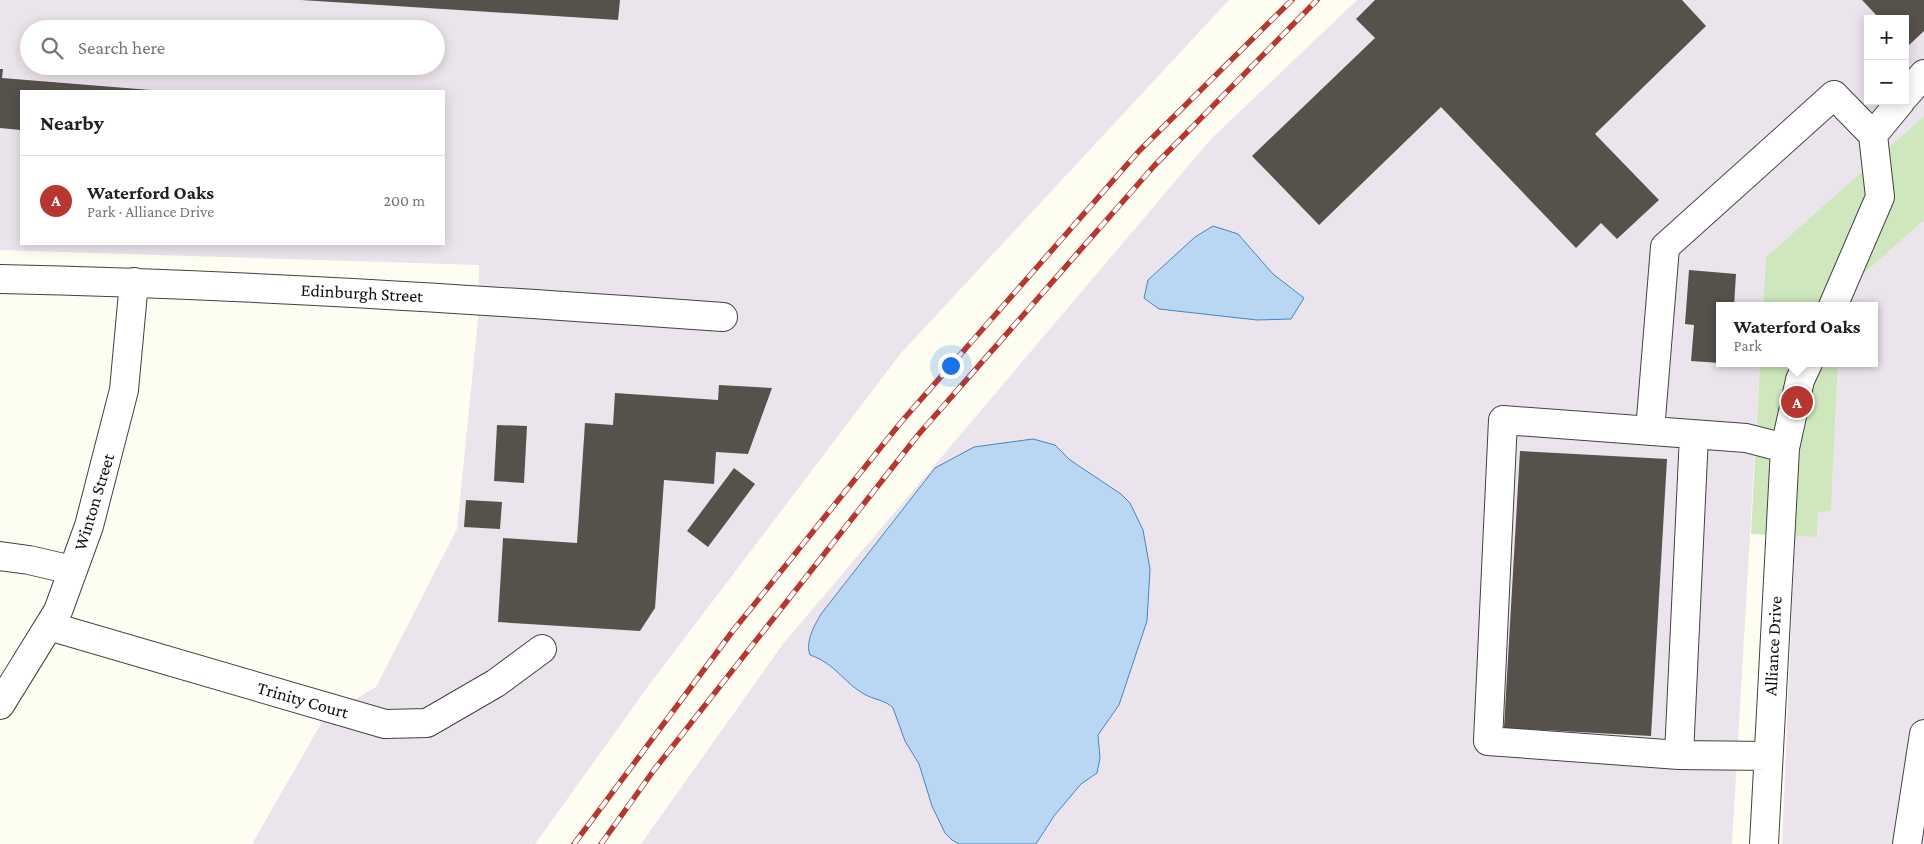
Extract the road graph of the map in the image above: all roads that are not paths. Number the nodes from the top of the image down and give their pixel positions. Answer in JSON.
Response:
{"nodes":[{"id":1,"x":1924,"y":74,"type":"edge"},
{"id":2,"x":1909,"y":91,"type":"edge"},
{"id":3,"x":1898,"y":105,"type":"edge"},
{"id":4,"x":1873,"y":136,"type":"junction"},
{"id":5,"x":0,"y":278,"type":"edge"},
{"id":6,"x":134,"y":282,"type":"junction"},
{"id":7,"x":1835,"y":302,"type":"edge"},
{"id":8,"x":723,"y":317,"type":"dead end"},
{"id":9,"x":1806,"y":367,"type":"edge"},
{"id":10,"x":1650,"y":432,"type":"junction"},
{"id":11,"x":1694,"y":434,"type":"junction"},
{"id":12,"x":1785,"y":448,"type":"junction"},
{"id":13,"x":0,"y":556,"type":"edge"},
{"id":14,"x":72,"y":570,"type":"junction"},
{"id":15,"x":49,"y":626,"type":"junction"},
{"id":16,"x":542,"y":648,"type":"dead end"},
{"id":17,"x":0,"y":705,"type":"edge"},
{"id":18,"x":1924,"y":734,"type":"edge"},
{"id":19,"x":1679,"y":755,"type":"junction"},
{"id":20,"x":1768,"y":756,"type":"junction"},
{"id":21,"x":1764,"y":844,"type":"edge"},
{"id":22,"x":1906,"y":844,"type":"edge"}],
"edges":[{"from":1,"to":2,"type":"street"},
{"from":3,"to":4,"type":"street"},
{"from":4,"to":7,"type":"street"},
{"from":4,"to":10,"type":"street"},
{"from":5,"to":6,"type":"street","name":"Edinburgh Street"},
{"from":6,"to":8,"type":"street","name":"Edinburgh Street"},
{"from":6,"to":14,"type":"street","name":"Winton Street"},
{"from":9,"to":12,"type":"street","name":"Alliance Drive"},
{"from":10,"to":11,"type":"street"},
{"from":10,"to":19,"type":"street"},
{"from":11,"to":12,"type":"street"},
{"from":11,"to":19,"type":"street"},
{"from":12,"to":20,"type":"street","name":"Alliance Drive"},
{"from":13,"to":14,"type":"street"},
{"from":14,"to":15,"type":"street","name":"Winton Street"},
{"from":15,"to":16,"type":"street","name":"Trinity Court"},
{"from":15,"to":17,"type":"street","name":"Winton Street"},
{"from":18,"to":22,"type":"street"},
{"from":19,"to":20,"type":"street"},
{"from":20,"to":21,"type":"street","name":"Alliance Drive"}]}
